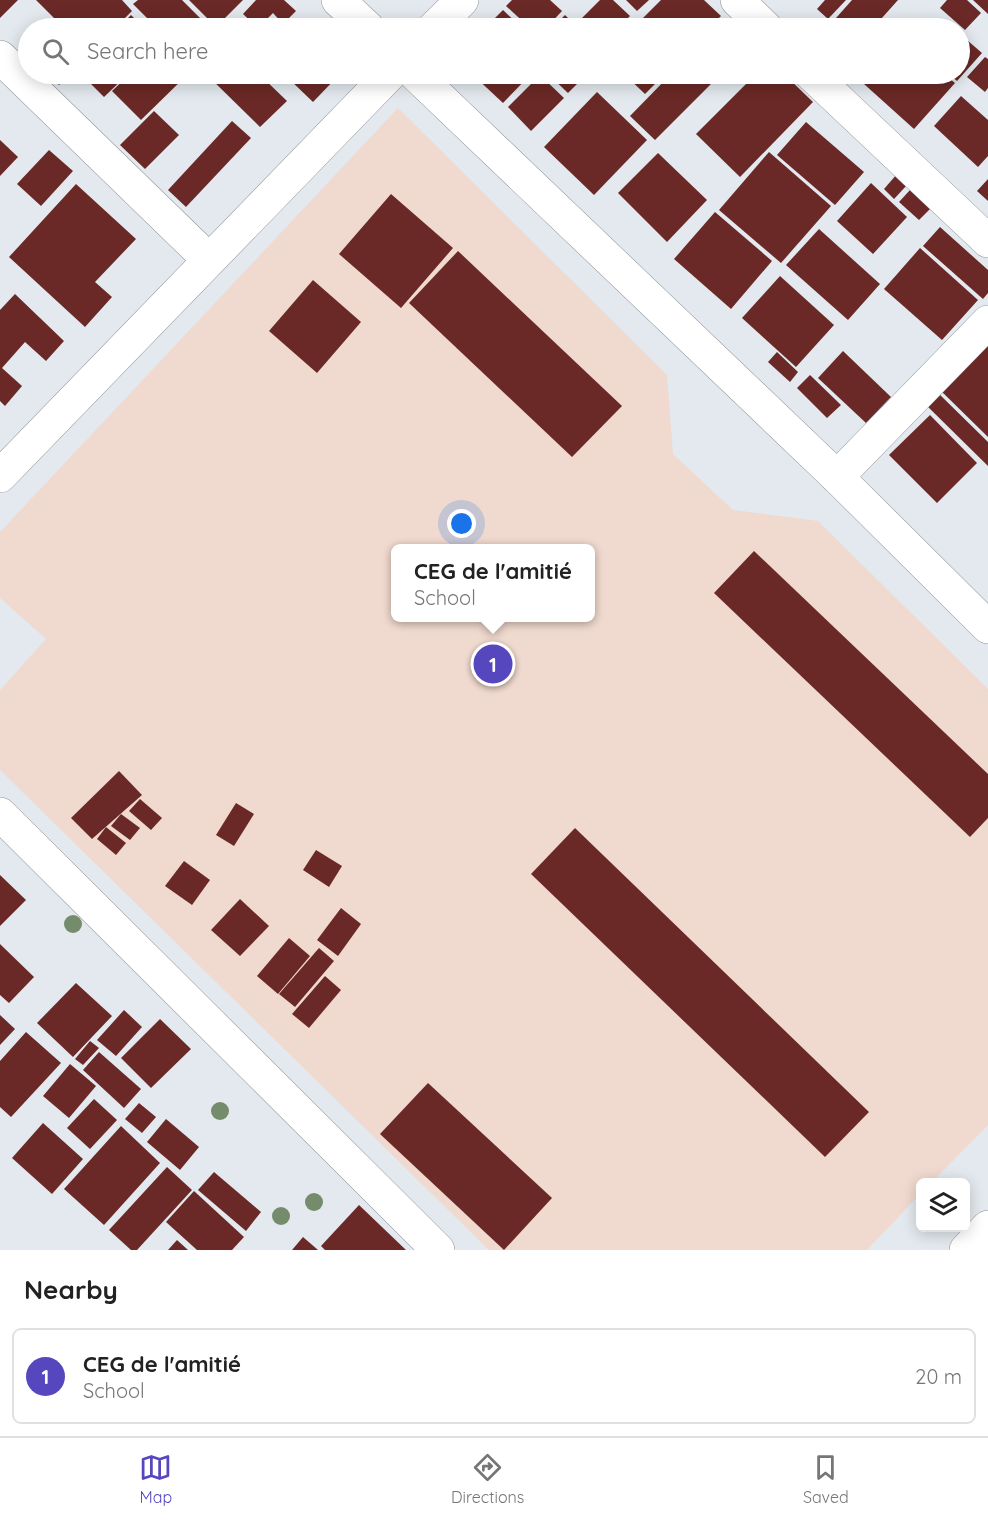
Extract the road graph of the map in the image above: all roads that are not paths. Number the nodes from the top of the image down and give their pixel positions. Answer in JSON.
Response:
{"nodes":[{"id":1,"x":338,"y":0,"type":"edge"},
{"id":2,"x":462,"y":0,"type":"edge"},
{"id":3,"x":736,"y":0,"type":"edge"},
{"id":4,"x":357,"y":18,"type":"edge"},
{"id":5,"x":444,"y":18,"type":"edge"},
{"id":6,"x":755,"y":18,"type":"edge"},
{"id":7,"x":0,"y":57,"type":"edge"},
{"id":8,"x":18,"y":74,"type":"edge"},
{"id":9,"x":28,"y":84,"type":"edge"},
{"id":10,"x":380,"y":84,"type":"edge"},
{"id":11,"x":425,"y":84,"type":"edge"},
{"id":12,"x":822,"y":84,"type":"edge"},
{"id":13,"x":988,"y":241,"type":"edge"},
{"id":14,"x":208,"y":259,"type":"junction"},
{"id":15,"x":988,"y":322,"type":"edge"},
{"id":16,"x":7,"y":456,"type":"edge"},
{"id":17,"x":837,"y":477,"type":"junction"},
{"id":18,"x":988,"y":627,"type":"edge"},
{"id":19,"x":0,"y":814,"type":"edge"},
{"id":20,"x":988,"y":1227,"type":"edge"},
{"id":21,"x":438,"y":1250,"type":"edge"},
{"id":22,"x":966,"y":1250,"type":"edge"}],
"edges":[{"from":1,"to":4,"type":"street"},
{"from":2,"to":5,"type":"street"},
{"from":3,"to":6,"type":"street"},
{"from":7,"to":8,"type":"street"},
{"from":9,"to":14,"type":"street"},
{"from":10,"to":14,"type":"street"},
{"from":11,"to":17,"type":"street"},
{"from":12,"to":13,"type":"street"},
{"from":14,"to":16,"type":"street"},
{"from":15,"to":17,"type":"street"},
{"from":17,"to":18,"type":"street"},
{"from":19,"to":21,"type":"street"},
{"from":20,"to":22,"type":"street"}]}
